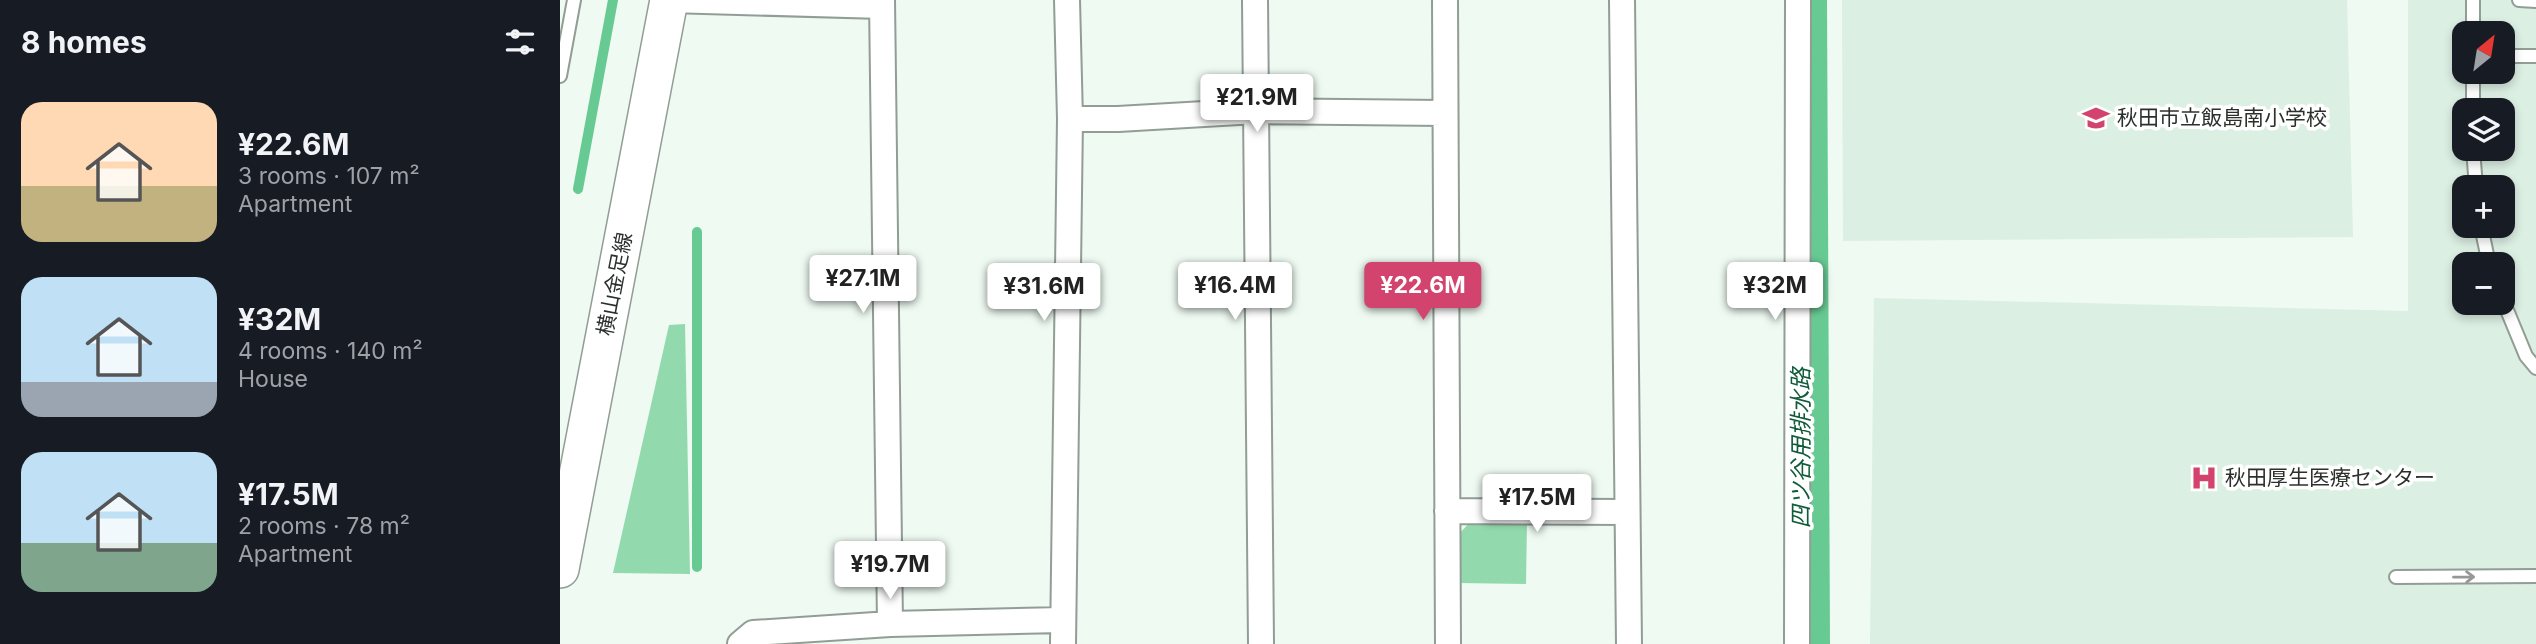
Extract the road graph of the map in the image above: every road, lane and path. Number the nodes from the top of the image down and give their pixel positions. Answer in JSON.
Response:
{"nodes":[{"id":1,"x":574,"y":0,"type":"edge"},
{"id":2,"x":669,"y":0,"type":"edge"},
{"id":3,"x":1067,"y":0,"type":"edge"},
{"id":4,"x":1255,"y":0,"type":"edge"},
{"id":5,"x":1446,"y":0,"type":"edge"},
{"id":6,"x":1622,"y":0,"type":"edge"},
{"id":7,"x":1798,"y":0,"type":"edge"},
{"id":8,"x":2473,"y":0,"type":"edge"},
{"id":9,"x":2519,"y":0,"type":"edge"},
{"id":10,"x":2536,"y":1,"type":"edge"},
{"id":11,"x":882,"y":3,"type":"edge"},
{"id":12,"x":2473,"y":21,"type":"edge"},
{"id":13,"x":2515,"y":56,"type":"edge"},
{"id":14,"x":2536,"y":56,"type":"edge"},
{"id":15,"x":560,"y":76,"type":"edge"},
{"id":16,"x":1256,"y":111,"type":"junction"},
{"id":17,"x":1444,"y":113,"type":"junction"},
{"id":18,"x":1070,"y":119,"type":"junction"},
{"id":19,"x":2509,"y":315,"type":"edge"},
{"id":20,"x":2536,"y":369,"type":"edge"},
{"id":21,"x":1447,"y":511,"type":"junction"},
{"id":22,"x":1627,"y":512,"type":"junction"},
{"id":23,"x":560,"y":569,"type":"edge"},
{"id":24,"x":2536,"y":576,"type":"edge"},
{"id":25,"x":2396,"y":577,"type":"dead end"},
{"id":26,"x":890,"y":624,"type":"junction"},
{"id":27,"x":1062,"y":632,"type":"edge"},
{"id":28,"x":740,"y":644,"type":"edge"},
{"id":29,"x":1261,"y":644,"type":"edge"},
{"id":30,"x":1448,"y":644,"type":"edge"},
{"id":31,"x":1629,"y":644,"type":"edge"},
{"id":32,"x":1797,"y":644,"type":"edge"}],
"edges":[{"from":1,"to":15,"type":"lane"},
{"from":2,"to":11,"type":"street"},
{"from":2,"to":23,"type":"street","name":"横山金足線"},
{"from":3,"to":18,"type":"street"},
{"from":4,"to":16,"type":"street"},
{"from":5,"to":17,"type":"street"},
{"from":6,"to":22,"type":"street"},
{"from":7,"to":32,"type":"street"},
{"from":8,"to":12,"type":"lane"},
{"from":9,"to":10,"type":"lane"},
{"from":11,"to":26,"type":"street"},
{"from":13,"to":14,"type":"lane"},
{"from":16,"to":17,"type":"street"},
{"from":16,"to":18,"type":"street"},
{"from":16,"to":29,"type":"street"},
{"from":17,"to":21,"type":"street"},
{"from":18,"to":27,"type":"street"},
{"from":19,"to":20,"type":"lane"},
{"from":21,"to":22,"type":"street"},
{"from":21,"to":30,"type":"street"},
{"from":22,"to":31,"type":"street"},
{"from":25,"to":24,"type":"lane","one_way":true},
{"from":26,"to":27,"type":"street"},
{"from":26,"to":28,"type":"street"}]}
